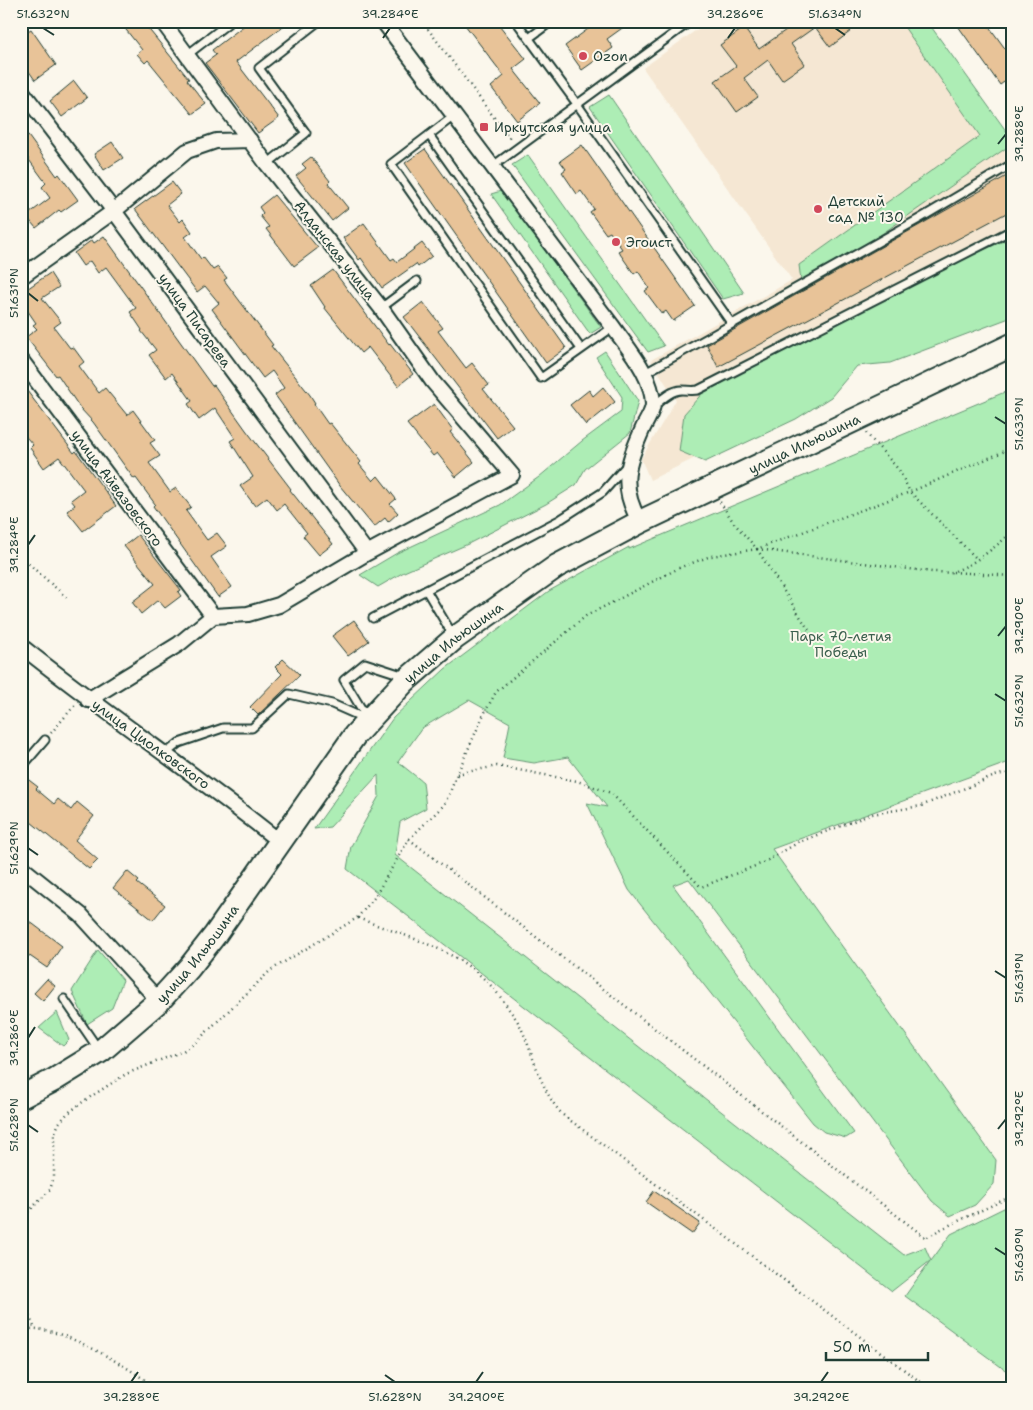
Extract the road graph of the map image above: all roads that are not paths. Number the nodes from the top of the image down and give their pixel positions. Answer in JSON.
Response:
{"nodes":[{"id":1,"x":162,"y":21,"type":"edge"},
{"id":2,"x":231,"y":21,"type":"edge"},
{"id":3,"x":319,"y":21,"type":"edge"},
{"id":4,"x":383,"y":21,"type":"edge"},
{"id":5,"x":516,"y":21,"type":"edge"},
{"id":6,"x":552,"y":21,"type":"edge"},
{"id":7,"x":691,"y":21,"type":"edge"},
{"id":8,"x":528,"y":38,"type":"junction"},
{"id":9,"x":186,"y":54,"type":"junction"},
{"id":10,"x":21,"y":90,"type":"edge"},
{"id":11,"x":577,"y":104,"type":"junction"},
{"id":12,"x":454,"y":116,"type":"junction"},
{"id":13,"x":429,"y":135,"type":"junction"},
{"id":14,"x":250,"y":140,"type":"junction"},
{"id":15,"x":267,"y":164,"type":"junction"},
{"id":16,"x":1012,"y":164,"type":"edge"},
{"id":17,"x":493,"y":166,"type":"junction"},
{"id":18,"x":114,"y":211,"type":"junction"},
{"id":19,"x":1012,"y":230,"type":"edge"},
{"id":20,"x":21,"y":277,"type":"edge"},
{"id":21,"x":417,"y":281,"type":"dead end"},
{"id":22,"x":381,"y":308,"type":"junction"},
{"id":23,"x":732,"y":324,"type":"junction"},
{"id":24,"x":613,"y":326,"type":"junction"},
{"id":25,"x":1012,"y":345,"type":"edge"},
{"id":26,"x":581,"y":349,"type":"junction"},
{"id":27,"x":21,"y":360,"type":"edge"},
{"id":28,"x":645,"y":373,"type":"junction"},
{"id":29,"x":653,"y":406,"type":"junction"},
{"id":30,"x":629,"y":463,"type":"junction"},
{"id":31,"x":640,"y":522,"type":"junction"},
{"id":32,"x":367,"y":553,"type":"junction"},
{"id":33,"x":426,"y":590,"type":"junction"},
{"id":34,"x":213,"y":616,"type":"junction"},
{"id":35,"x":373,"y":618,"type":"dead end"},
{"id":36,"x":455,"y":638,"type":"junction"},
{"id":37,"x":21,"y":646,"type":"edge"},
{"id":38,"x":409,"y":677,"type":"junction"},
{"id":39,"x":86,"y":697,"type":"junction"},
{"id":40,"x":369,"y":720,"type":"junction"},
{"id":41,"x":45,"y":740,"type":"road end"},
{"id":42,"x":165,"y":754,"type":"junction"},
{"id":43,"x":21,"y":768,"type":"edge"},
{"id":44,"x":280,"y":842,"type":"junction"},
{"id":45,"x":21,"y":867,"type":"edge"},
{"id":46,"x":64,"y":999,"type":"dead end"},
{"id":47,"x":159,"y":1001,"type":"junction"},
{"id":48,"x":100,"y":1051,"type":"junction"},
{"id":49,"x":21,"y":1097,"type":"edge"}],
"edges":[{"from":1,"to":9,"type":"street","name":"Алданская улица"},
{"from":2,"to":9,"type":"lane"},
{"from":3,"to":15,"type":"lane"},
{"from":4,"to":12,"type":"street"},
{"from":5,"to":8,"type":"lane"},
{"from":6,"to":8,"type":"lane"},
{"from":7,"to":11,"type":"lane"},
{"from":8,"to":11,"type":"lane"},
{"from":9,"to":14,"type":"street","name":"Алданская улица"},
{"from":10,"to":18,"type":"street","name":"улица Писарева"},
{"from":11,"to":17,"type":"lane"},
{"from":11,"to":23,"type":"lane"},
{"from":12,"to":13,"type":"lane"},
{"from":12,"to":17,"type":"street"},
{"from":13,"to":26,"type":"lane"},
{"from":13,"to":26,"type":"lane"},
{"from":14,"to":15,"type":"street","name":"Алданская улица"},
{"from":14,"to":18,"type":"street"},
{"from":15,"to":22,"type":"street","name":"Алданская улица"},
{"from":16,"to":23,"type":"lane"},
{"from":17,"to":24,"type":"street"},
{"from":18,"to":20,"type":"street"},
{"from":18,"to":32,"type":"street","name":"улица Писарева"},
{"from":19,"to":29,"type":"lane"},
{"from":21,"to":22,"type":"lane"},
{"from":22,"to":32,"type":"street","name":"Алданская улица"},
{"from":23,"to":28,"type":"lane"},
{"from":24,"to":26,"type":"lane"},
{"from":24,"to":28,"type":"street"},
{"from":25,"to":31,"type":"highway","name":"улица Ильюшина"},
{"from":27,"to":34,"type":"street","name":"улица Айвазовского"},
{"from":28,"to":29,"type":"street"},
{"from":29,"to":30,"type":"street"},
{"from":30,"to":31,"type":"street"},
{"from":30,"to":33,"type":"lane"},
{"from":31,"to":36,"type":"highway","name":"улица Ильюшина"},
{"from":32,"to":34,"type":"street"},
{"from":33,"to":35,"type":"lane"},
{"from":33,"to":36,"type":"lane"},
{"from":34,"to":39,"type":"street"},
{"from":36,"to":38,"type":"highway","name":"улица Ильюшина"},
{"from":37,"to":39,"type":"street","name":"улица Циолковского"},
{"from":38,"to":40,"type":"highway","name":"улица Ильюшина"},
{"from":38,"to":40,"type":"lane"},
{"from":39,"to":42,"type":"street","name":"улица Циолковского"},
{"from":40,"to":42,"type":"lane"},
{"from":40,"to":44,"type":"highway","name":"улица Ильюшина"},
{"from":41,"to":43,"type":"lane"},
{"from":42,"to":44,"type":"street","name":"улица Циолковского"},
{"from":44,"to":47,"type":"highway","name":"улица Ильюшина"},
{"from":45,"to":47,"type":"street"},
{"from":46,"to":48,"type":"lane"},
{"from":47,"to":48,"type":"highway","name":"улица Ильюшина"},
{"from":48,"to":49,"type":"highway","name":"улица Ильюшина"}]}
